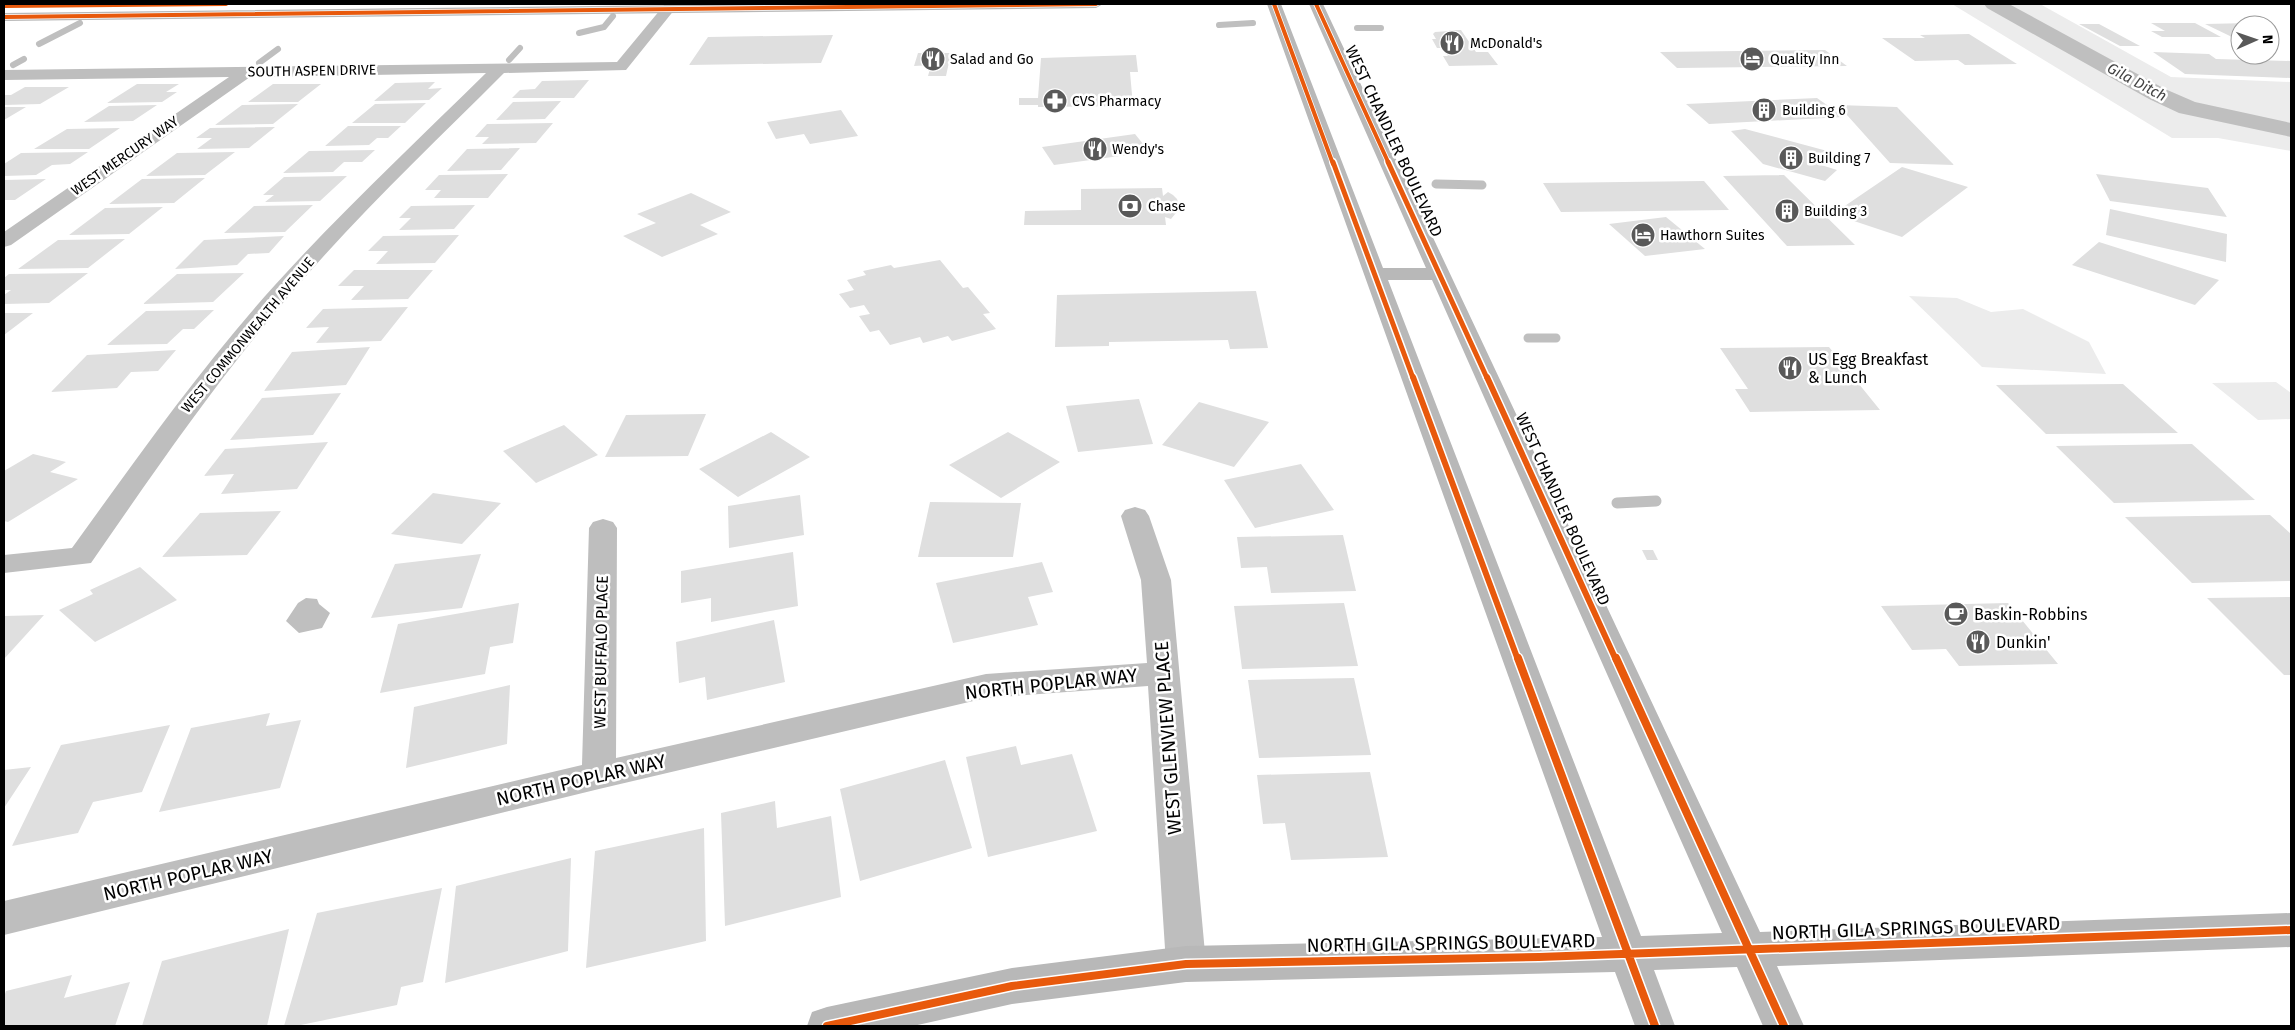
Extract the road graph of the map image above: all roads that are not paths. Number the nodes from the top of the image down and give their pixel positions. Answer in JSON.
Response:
{"nodes":[{"id":1,"x":226,"y":4,"type":"edge"},
{"id":2,"x":937,"y":4,"type":"edge"},
{"id":3,"x":1096,"y":4,"type":"edge"},
{"id":4,"x":1274,"y":4,"type":"edge"},
{"id":5,"x":1316,"y":4,"type":"edge"},
{"id":6,"x":958,"y":5,"type":"junction"},
{"id":7,"x":4,"y":6,"type":"edge"},
{"id":8,"x":670,"y":6,"type":"edge"},
{"id":9,"x":4,"y":16,"type":"edge"},
{"id":10,"x":500,"y":68,"type":"junction"},
{"id":11,"x":246,"y":72,"type":"junction"},
{"id":12,"x":4,"y":75,"type":"edge"},
{"id":13,"x":4,"y":241,"type":"edge"},
{"id":14,"x":1374,"y":274,"type":"junction"},
{"id":15,"x":1440,"y":274,"type":"junction"},
{"id":16,"x":1135,"y":516,"type":"dead end"},
{"id":17,"x":603,"y":528,"type":"dead end"},
{"id":18,"x":4,"y":564,"type":"edge"},
{"id":19,"x":1164,"y":672,"type":"junction"},
{"id":20,"x":599,"y":775,"type":"junction"},
{"id":21,"x":4,"y":918,"type":"edge"},
{"id":22,"x":2291,"y":930,"type":"edge"},
{"id":23,"x":1748,"y":949,"type":"junction"},
{"id":24,"x":1628,"y":954,"type":"junction"},
{"id":25,"x":1186,"y":964,"type":"junction"},
{"id":26,"x":827,"y":1026,"type":"edge"},
{"id":27,"x":1655,"y":1026,"type":"edge"},
{"id":28,"x":1784,"y":1026,"type":"edge"}],
"edges":[{"from":1,"to":7,"type":"main road"},
{"from":2,"to":6,"type":"main road"},
{"from":3,"to":6,"type":"main road"},
{"from":4,"to":14,"type":"main road"},
{"from":5,"to":15,"type":"main road","name":"WEST CHANDLER BOULEVARD"},
{"from":6,"to":8,"type":"main road"},
{"from":8,"to":9,"type":"main road"},
{"from":8,"to":10,"type":"street","name":"SOUTH ASPEN DRIVE"},
{"from":10,"to":11,"type":"street","name":"SOUTH ASPEN DRIVE"},
{"from":10,"to":18,"type":"street","name":"WEST COMMONWEALTH AVENUE"},
{"from":11,"to":12,"type":"street","name":"SOUTH ASPEN DRIVE"},
{"from":11,"to":13,"type":"street","name":"WEST MERCURY WAY"},
{"from":14,"to":15,"type":"main road"},
{"from":14,"to":24,"type":"main road"},
{"from":15,"to":23,"type":"main road","name":"WEST CHANDLER BOULEVARD"},
{"from":16,"to":19,"type":"street","name":"WEST GLENVIEW PLACE"},
{"from":17,"to":20,"type":"street","name":"WEST BUFFALO PLACE"},
{"from":19,"to":20,"type":"street","name":"NORTH POPLAR WAY"},
{"from":19,"to":25,"type":"street","name":"WEST GLENVIEW PLACE"},
{"from":20,"to":21,"type":"street","name":"NORTH POPLAR WAY"},
{"from":22,"to":23,"type":"main road","name":"NORTH GILA SPRINGS BOULEVARD"},
{"from":23,"to":24,"type":"main road","name":"NORTH GILA SPRINGS BOULEVARD"},
{"from":23,"to":28,"type":"main road","name":"WEST CHANDLER BOULEVARD"},
{"from":24,"to":25,"type":"main road","name":"NORTH GILA SPRINGS BOULEVARD"},
{"from":24,"to":27,"type":"main road"},
{"from":25,"to":26,"type":"main road","name":"NORTH GILA SPRINGS BOULEVARD"}]}
